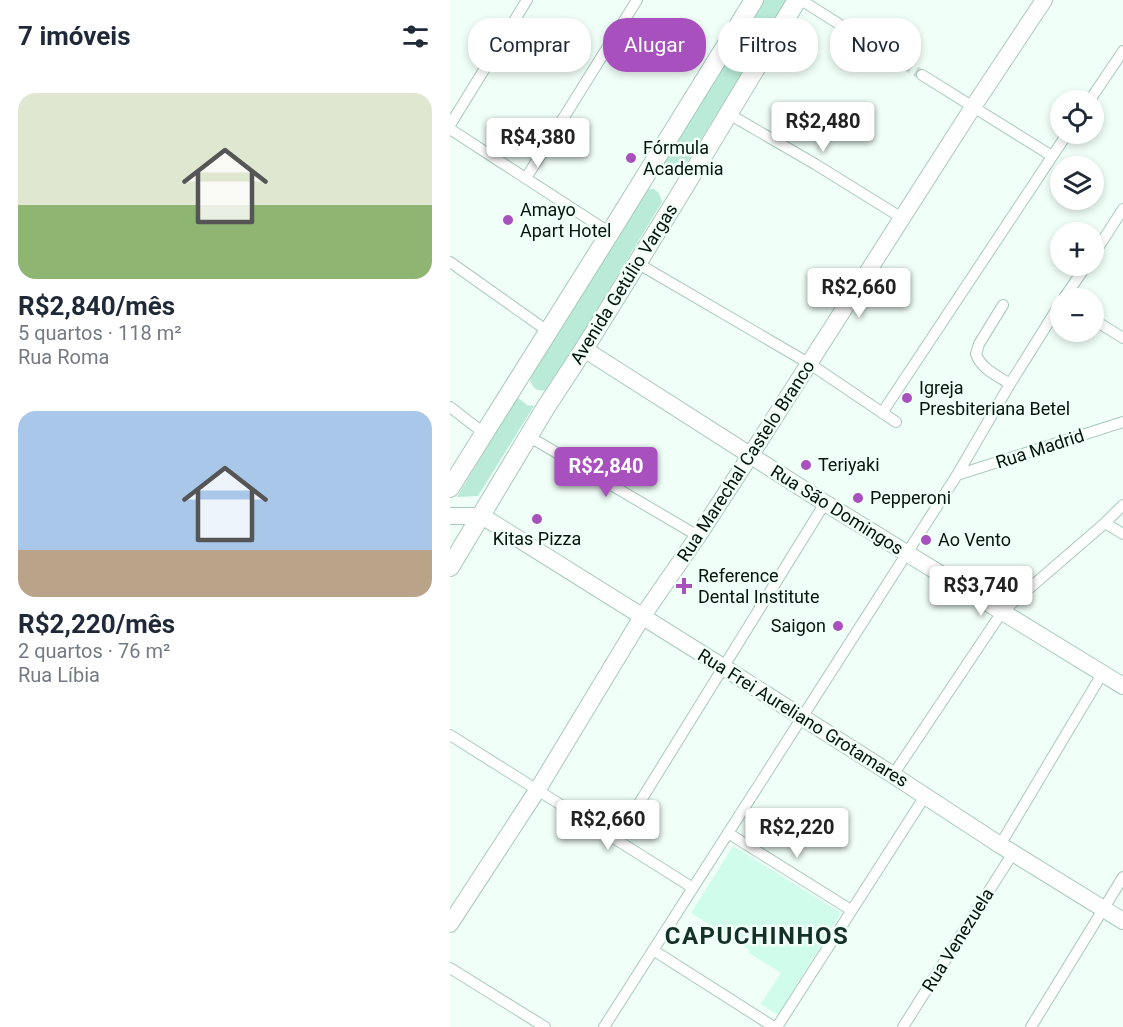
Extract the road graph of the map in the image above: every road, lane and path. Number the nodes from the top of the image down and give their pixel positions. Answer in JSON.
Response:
{"nodes":[{"id":1,"x":527,"y":0,"type":"edge"},
{"id":2,"x":637,"y":0,"type":"edge"},
{"id":3,"x":754,"y":0,"type":"edge"},
{"id":4,"x":799,"y":0,"type":"edge"},
{"id":5,"x":1044,"y":0,"type":"edge"},
{"id":6,"x":830,"y":19,"type":"edge"},
{"id":7,"x":1123,"y":51,"type":"edge"},
{"id":8,"x":922,"y":75,"type":"tunnel mouth"},
{"id":9,"x":1097,"y":90,"type":"edge"},
{"id":10,"x":973,"y":107,"type":"junction"},
{"id":11,"x":729,"y":114,"type":"junction"},
{"id":12,"x":450,"y":127,"type":"edge"},
{"id":13,"x":1060,"y":144,"type":"edge"},
{"id":14,"x":1052,"y":156,"type":"joint"},
{"id":15,"x":1050,"y":159,"type":"edge"},
{"id":16,"x":526,"y":178,"type":"junction"},
{"id":17,"x":1122,"y":212,"type":"edge"},
{"id":18,"x":902,"y":218,"type":"junction"},
{"id":19,"x":610,"y":233,"type":"junction"},
{"id":20,"x":1104,"y":239,"type":"edge"},
{"id":21,"x":450,"y":262,"type":"edge"},
{"id":22,"x":637,"y":263,"type":"junction"},
{"id":23,"x":1003,"y":305,"type":"dead end"},
{"id":24,"x":1050,"y":320,"type":"edge"},
{"id":25,"x":1104,"y":326,"type":"edge"},
{"id":26,"x":549,"y":332,"type":"junction"},
{"id":27,"x":1123,"y":338,"type":"edge"},
{"id":28,"x":584,"y":349,"type":"junction"},
{"id":29,"x":810,"y":364,"type":"junction"},
{"id":30,"x":1010,"y":384,"type":"junction"},
{"id":31,"x":450,"y":407,"type":"edge"},
{"id":32,"x":882,"y":413,"type":"junction"},
{"id":33,"x":896,"y":422,"type":"dead end"},
{"id":34,"x":1123,"y":422,"type":"edge"},
{"id":35,"x":485,"y":434,"type":"junction"},
{"id":36,"x":528,"y":436,"type":"junction"},
{"id":37,"x":750,"y":456,"type":"junction"},
{"id":38,"x":957,"y":474,"type":"junction"},
{"id":39,"x":450,"y":488,"type":"edge"},
{"id":40,"x":825,"y":503,"type":"junction"},
{"id":41,"x":1123,"y":505,"type":"edge"},
{"id":42,"x":450,"y":516,"type":"edge"},
{"id":43,"x":482,"y":516,"type":"junction"},
{"id":44,"x":1105,"y":523,"type":"junction"},
{"id":45,"x":1123,"y":534,"type":"edge"},
{"id":46,"x":698,"y":536,"type":"junction"},
{"id":47,"x":907,"y":553,"type":"junction"},
{"id":48,"x":450,"y":567,"type":"edge"},
{"id":49,"x":1002,"y":612,"type":"junction"},
{"id":50,"x":642,"y":617,"type":"junction"},
{"id":51,"x":723,"y":668,"type":"junction"},
{"id":52,"x":1102,"y":674,"type":"junction"},
{"id":53,"x":1123,"y":686,"type":"edge"},
{"id":54,"x":801,"y":717,"type":"junction"},
{"id":55,"x":450,"y":736,"type":"edge"},
{"id":56,"x":893,"y":775,"type":"junction"},
{"id":57,"x":538,"y":789,"type":"junction"},
{"id":58,"x":925,"y":796,"type":"junction"},
{"id":59,"x":728,"y":833,"type":"junction"},
{"id":60,"x":617,"y":839,"type":"junction"},
{"id":61,"x":1006,"y":849,"type":"junction"},
{"id":62,"x":1123,"y":877,"type":"edge"},
{"id":63,"x":693,"y":888,"type":"junction"},
{"id":64,"x":1104,"y":909,"type":"junction"},
{"id":65,"x":851,"y":910,"type":"junction"},
{"id":66,"x":1123,"y":921,"type":"edge"},
{"id":67,"x":450,"y":924,"type":"edge"},
{"id":68,"x":653,"y":950,"type":"junction"},
{"id":69,"x":450,"y":968,"type":"edge"},
{"id":70,"x":545,"y":1027,"type":"edge"},
{"id":71,"x":604,"y":1027,"type":"edge"},
{"id":72,"x":776,"y":1027,"type":"edge"},
{"id":73,"x":903,"y":1027,"type":"edge"},
{"id":74,"x":1031,"y":1027,"type":"edge"}],
"edges":[{"from":1,"to":12,"type":"street"},
{"from":2,"to":16,"type":"street"},
{"from":3,"to":19,"type":"main road"},
{"from":4,"to":6,"type":"street"},
{"from":4,"to":11,"type":"main road","name":"Avenida Getúlio Vargas"},
{"from":5,"to":10,"type":"street","name":"Rua Marechal Castelo Branco"},
{"from":7,"to":9,"type":"street"},
{"from":8,"to":10,"type":"street"},
{"from":10,"to":14,"type":"street"},
{"from":10,"to":18,"type":"street","name":"Rua Marechal Castelo Branco"},
{"from":11,"to":18,"type":"street"},
{"from":11,"to":22,"type":"main road","name":"Avenida Getúlio Vargas"},
{"from":12,"to":16,"type":"street"},
{"from":13,"to":14,"type":"street"},
{"from":15,"to":32,"type":"street"},
{"from":16,"to":19,"type":"street"},
{"from":17,"to":20,"type":"street"},
{"from":18,"to":29,"type":"street","name":"Rua Marechal Castelo Branco"},
{"from":19,"to":26,"type":"main road"},
{"from":21,"to":26,"type":"street"},
{"from":22,"to":28,"type":"main road","name":"Avenida Getúlio Vargas"},
{"from":22,"to":29,"type":"street"},
{"from":23,"to":30,"type":"street"},
{"from":24,"to":30,"type":"street"},
{"from":25,"to":27,"type":"street"},
{"from":26,"to":35,"type":"main road"},
{"from":28,"to":36,"type":"main road","name":"Avenida Getúlio Vargas"},
{"from":28,"to":37,"type":"street","name":"Rua São Domingos"},
{"from":29,"to":32,"type":"street"},
{"from":29,"to":37,"type":"street","name":"Rua Marechal Castelo Branco"},
{"from":30,"to":38,"type":"street"},
{"from":31,"to":35,"type":"street"},
{"from":32,"to":33,"type":"street"},
{"from":34,"to":38,"type":"street","name":"Rua Madrid"},
{"from":35,"to":39,"type":"main road"},
{"from":36,"to":43,"type":"main road","name":"Avenida Getúlio Vargas"},
{"from":36,"to":46,"type":"street"},
{"from":37,"to":40,"type":"street","name":"Rua São Domingos"},
{"from":37,"to":46,"type":"street","name":"Rua Marechal Castelo Branco"},
{"from":38,"to":47,"type":"street"},
{"from":40,"to":47,"type":"street","name":"Rua São Domingos"},
{"from":40,"to":51,"type":"street"},
{"from":41,"to":44,"type":"street"},
{"from":42,"to":43,"type":"street"},
{"from":43,"to":48,"type":"main road","name":"Avenida Getúlio Vargas"},
{"from":43,"to":50,"type":"street","name":"Rua Frei Aureliano Grotamares"},
{"from":44,"to":45,"type":"street"},
{"from":44,"to":49,"type":"street"},
{"from":46,"to":50,"type":"street","name":"Rua Marechal Castelo Branco"},
{"from":47,"to":49,"type":"street","name":"Rua São Domingos"},
{"from":47,"to":54,"type":"street"},
{"from":49,"to":52,"type":"street","name":"Rua São Domingos"},
{"from":49,"to":56,"type":"street"},
{"from":50,"to":51,"type":"street","name":"Rua Frei Aureliano Grotamares"},
{"from":50,"to":57,"type":"street","name":"Rua Marechal Castelo Branco"},
{"from":51,"to":54,"type":"street","name":"Rua Frei Aureliano Grotamares"},
{"from":51,"to":60,"type":"street"},
{"from":52,"to":53,"type":"street","name":"Rua São Domingos"},
{"from":52,"to":61,"type":"street","name":"Rua Venezuela"},
{"from":54,"to":56,"type":"street","name":"Rua Frei Aureliano Grotamares"},
{"from":54,"to":59,"type":"street"},
{"from":55,"to":57,"type":"street"},
{"from":56,"to":58,"type":"street","name":"Rua Frei Aureliano Grotamares"},
{"from":57,"to":60,"type":"street"},
{"from":57,"to":67,"type":"street","name":"Rua Marechal Castelo Branco"},
{"from":58,"to":61,"type":"street","name":"Rua Frei Aureliano Grotamares"},
{"from":58,"to":65,"type":"street"},
{"from":59,"to":63,"type":"street"},
{"from":59,"to":65,"type":"street"},
{"from":60,"to":63,"type":"street"},
{"from":61,"to":64,"type":"street","name":"Rua Frei Aureliano Grotamares"},
{"from":61,"to":73,"type":"street","name":"Rua Venezuela"},
{"from":62,"to":64,"type":"street"},
{"from":63,"to":68,"type":"street"},
{"from":64,"to":66,"type":"street","name":"Rua Frei Aureliano Grotamares"},
{"from":64,"to":74,"type":"street"},
{"from":65,"to":72,"type":"street"},
{"from":68,"to":71,"type":"street"},
{"from":68,"to":72,"type":"street"},
{"from":69,"to":70,"type":"street"}]}
